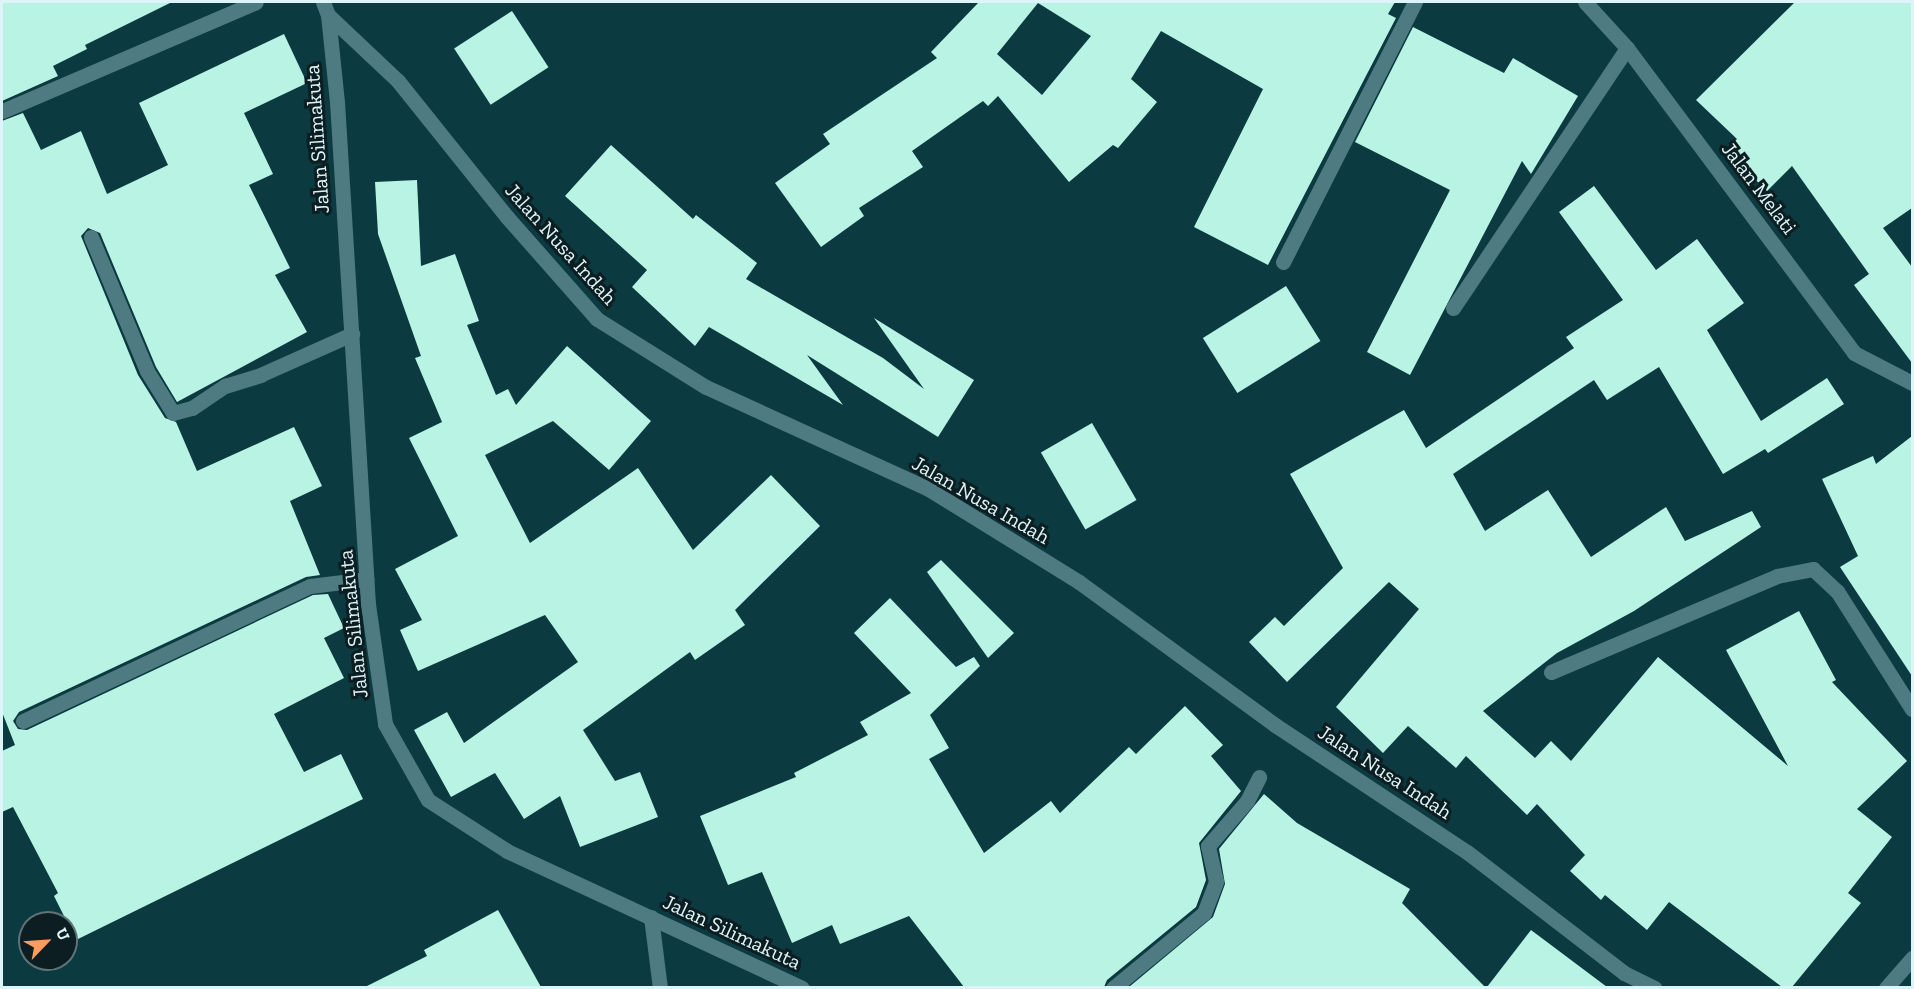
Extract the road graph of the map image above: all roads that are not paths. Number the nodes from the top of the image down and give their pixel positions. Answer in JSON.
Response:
{"nodes":[{"id":1,"x":256,"y":2,"type":"edge"},
{"id":2,"x":1415,"y":2,"type":"edge"},
{"id":3,"x":1585,"y":2,"type":"edge"},
{"id":4,"x":326,"y":8,"type":"edge"},
{"id":5,"x":1627,"y":48,"type":"junction"},
{"id":6,"x":2,"y":111,"type":"edge"},
{"id":7,"x":91,"y":237,"type":"dead end"},
{"id":8,"x":1282,"y":262,"type":"dead end"},
{"id":9,"x":1453,"y":308,"type":"dead end"},
{"id":10,"x":352,"y":334,"type":"junction"},
{"id":11,"x":1912,"y":382,"type":"edge"},
{"id":12,"x":367,"y":579,"type":"junction"},
{"id":13,"x":1551,"y":672,"type":"dead end"},
{"id":14,"x":1912,"y":709,"type":"edge"},
{"id":15,"x":23,"y":721,"type":"dead end"},
{"id":16,"x":1259,"y":777,"type":"dead end"},
{"id":17,"x":651,"y":917,"type":"junction"},
{"id":18,"x":1912,"y":958,"type":"edge"},
{"id":19,"x":660,"y":987,"type":"edge"},
{"id":20,"x":802,"y":987,"type":"edge"},
{"id":21,"x":1113,"y":987,"type":"edge"},
{"id":22,"x":1654,"y":987,"type":"edge"},
{"id":23,"x":1886,"y":987,"type":"edge"}],
"edges":[{"from":1,"to":6,"type":"street"},
{"from":2,"to":8,"type":"street"},
{"from":3,"to":5,"type":"street","name":"Jalan Melati"},
{"from":4,"to":10,"type":"street","name":"Jalan Silimakuta"},
{"from":4,"to":22,"type":"street","name":"Jalan Nusa Indah"},
{"from":5,"to":9,"type":"street"},
{"from":5,"to":11,"type":"street","name":"Jalan Melati"},
{"from":7,"to":10,"type":"street"},
{"from":10,"to":12,"type":"street","name":"Jalan Silimakuta"},
{"from":12,"to":15,"type":"street"},
{"from":12,"to":17,"type":"street","name":"Jalan Silimakuta"},
{"from":13,"to":14,"type":"street"},
{"from":16,"to":21,"type":"street"},
{"from":17,"to":19,"type":"street"},
{"from":17,"to":20,"type":"street","name":"Jalan Silimakuta"},
{"from":18,"to":23,"type":"street"}]}
